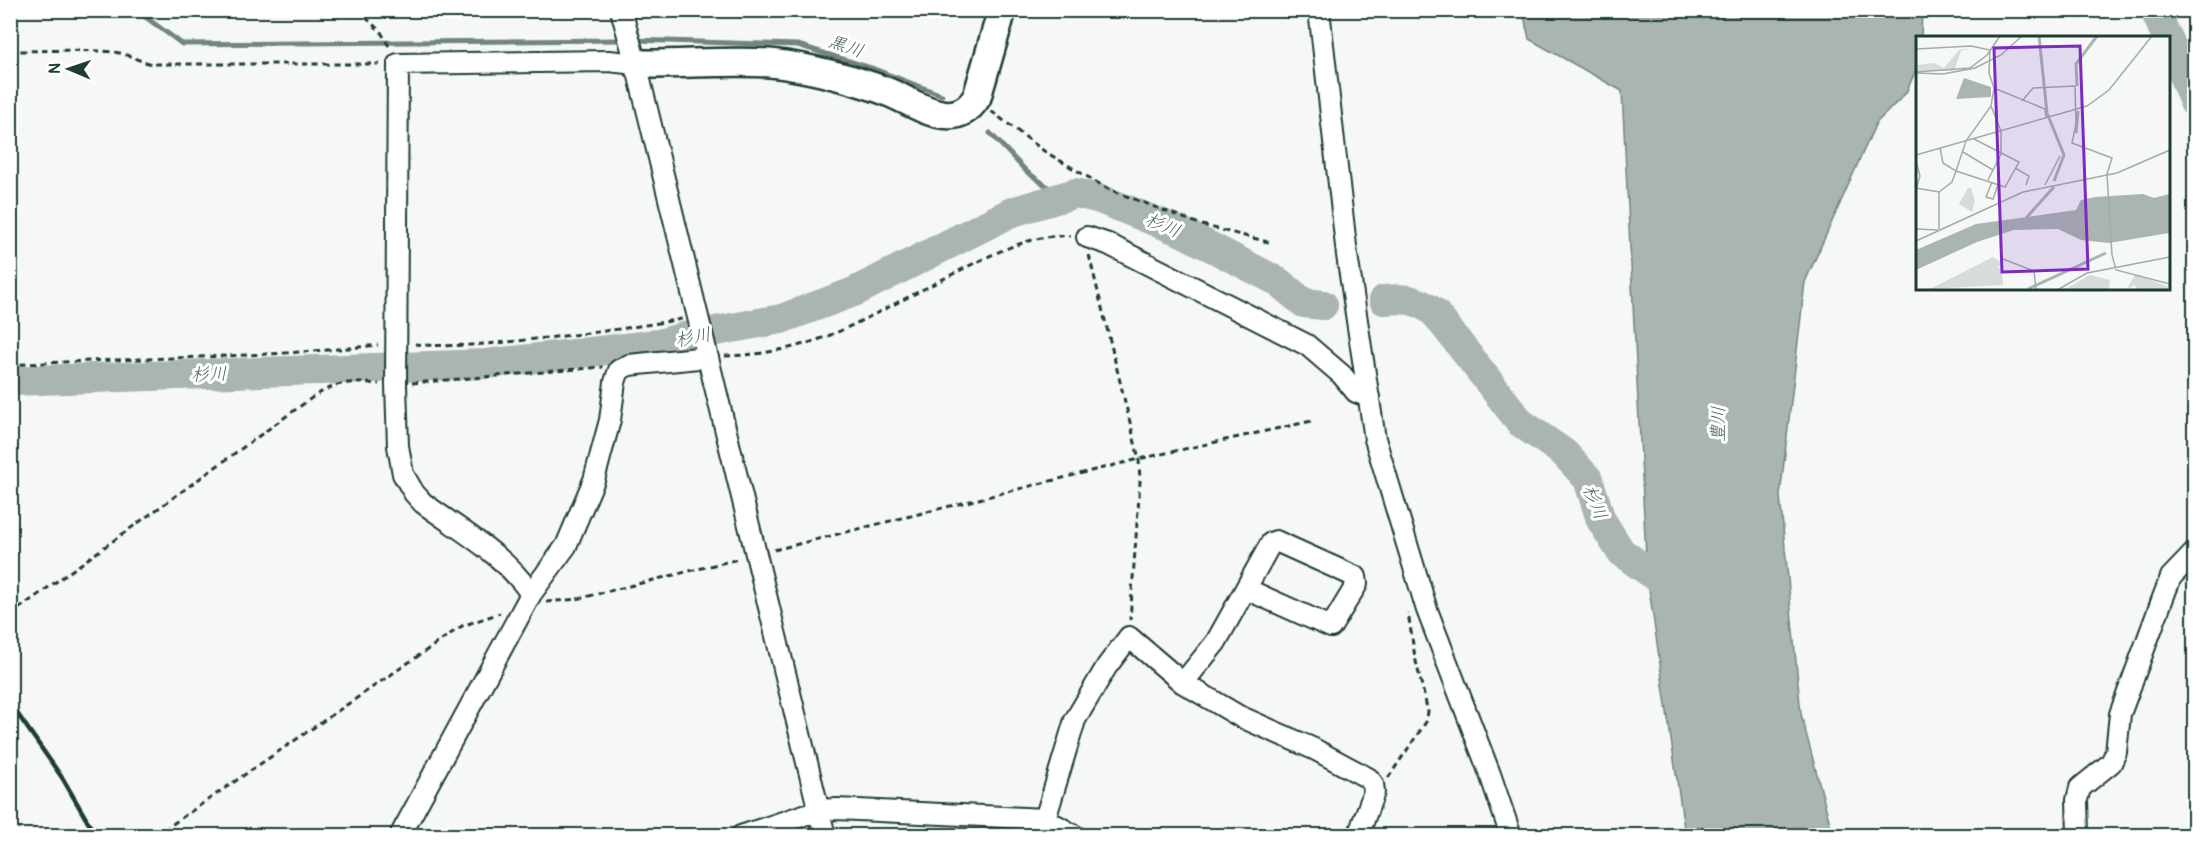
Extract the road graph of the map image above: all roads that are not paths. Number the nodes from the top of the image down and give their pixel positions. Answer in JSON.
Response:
{"nodes":[{"id":1,"x":1002,"y":10,"type":"edge"},
{"id":2,"x":1319,"y":10,"type":"edge"},
{"id":3,"x":623,"y":19,"type":"edge"},
{"id":4,"x":635,"y":58,"type":"junction"},
{"id":5,"x":1087,"y":237,"type":"road end"},
{"id":6,"x":707,"y":353,"type":"junction"},
{"id":7,"x":1369,"y":397,"type":"junction"},
{"id":8,"x":2194,"y":553,"type":"edge"},
{"id":9,"x":1246,"y":589,"type":"junction"},
{"id":10,"x":531,"y":594,"type":"junction"},
{"id":11,"x":1183,"y":683,"type":"junction"},
{"id":12,"x":819,"y":810,"type":"junction"},
{"id":13,"x":1042,"y":827,"type":"edge"},
{"id":14,"x":2078,"y":834,"type":"edge"},
{"id":15,"x":400,"y":836,"type":"edge"},
{"id":16,"x":741,"y":836,"type":"edge"},
{"id":17,"x":825,"y":836,"type":"edge"},
{"id":18,"x":1075,"y":836,"type":"edge"},
{"id":19,"x":1358,"y":836,"type":"edge"},
{"id":20,"x":1511,"y":836,"type":"edge"}],
"edges":[{"from":1,"to":4,"type":"street"},
{"from":2,"to":7,"type":"street"},
{"from":3,"to":4,"type":"street"},
{"from":4,"to":6,"type":"street"},
{"from":4,"to":10,"type":"street"},
{"from":5,"to":7,"type":"street"},
{"from":6,"to":10,"type":"street"},
{"from":6,"to":12,"type":"street"},
{"from":7,"to":20,"type":"street"},
{"from":8,"to":14,"type":"street"},
{"from":9,"to":9,"type":"street"},
{"from":9,"to":11,"type":"street"},
{"from":10,"to":15,"type":"street"},
{"from":11,"to":13,"type":"street"},
{"from":11,"to":19,"type":"street"},
{"from":12,"to":13,"type":"street"},
{"from":12,"to":16,"type":"street"},
{"from":12,"to":17,"type":"street"},
{"from":13,"to":18,"type":"street"}]}
